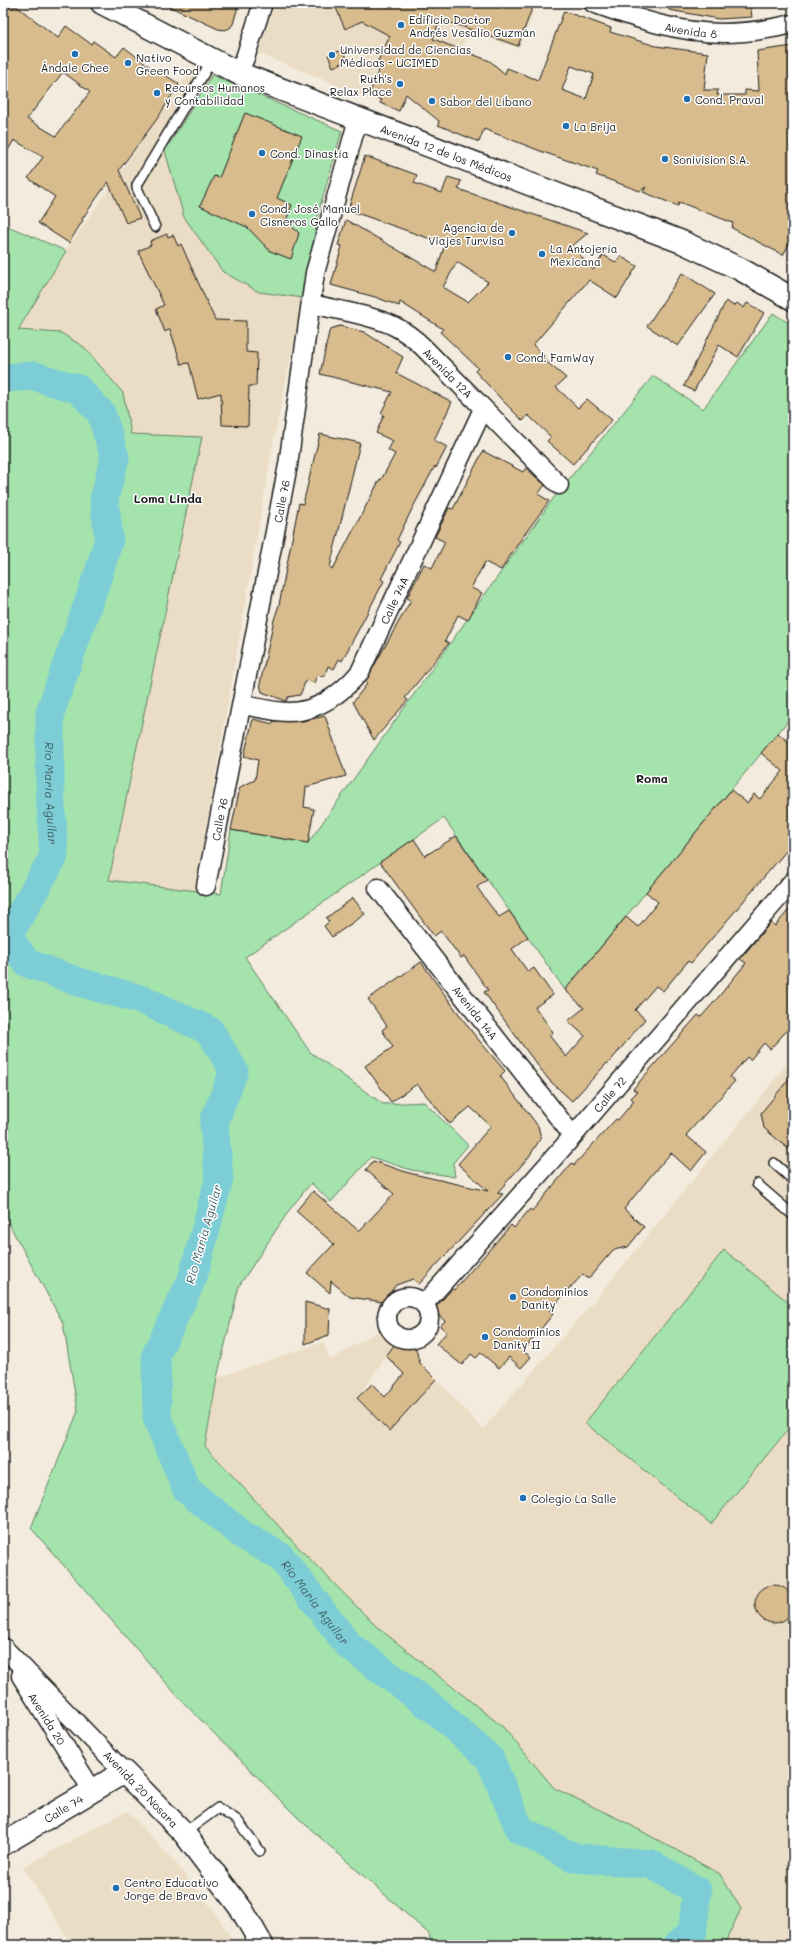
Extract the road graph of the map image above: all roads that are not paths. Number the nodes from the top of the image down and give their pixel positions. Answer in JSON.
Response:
{"nodes":[{"id":1,"x":102,"y":3,"type":"edge"},
{"id":2,"x":263,"y":3,"type":"edge"},
{"id":3,"x":593,"y":3,"type":"edge"},
{"id":4,"x":793,"y":24,"type":"edge"},
{"id":5,"x":212,"y":60,"type":"junction"},
{"id":6,"x":238,"y":73,"type":"junction"},
{"id":7,"x":358,"y":119,"type":"junction"},
{"id":8,"x":155,"y":227,"type":"dead end"},
{"id":9,"x":793,"y":299,"type":"edge"},
{"id":10,"x":312,"y":304,"type":"junction"},
{"id":11,"x":483,"y":409,"type":"junction"},
{"id":12,"x":559,"y":485,"type":"dead end"},
{"id":13,"x":242,"y":705,"type":"junction"},
{"id":14,"x":793,"y":881,"type":"edge"},
{"id":15,"x":206,"y":886,"type":"dead end"},
{"id":16,"x":378,"y":888,"type":"dead end"},
{"id":17,"x":573,"y":1136,"type":"junction"},
{"id":18,"x":774,"y":1163,"type":"dead end"},
{"id":19,"x":793,"y":1180,"type":"edge"},
{"id":20,"x":757,"y":1184,"type":"dead end"},
{"id":21,"x":793,"y":1215,"type":"edge"},
{"id":22,"x":424,"y":1304,"type":"dead end"},
{"id":23,"x":3,"y":1647,"type":"edge"},
{"id":24,"x":124,"y":1772,"type":"junction"},
{"id":25,"x":92,"y":1790,"type":"junction"},
{"id":26,"x":184,"y":1833,"type":"junction"},
{"id":27,"x":3,"y":1844,"type":"edge"},
{"id":28,"x":260,"y":1851,"type":"dead end"},
{"id":29,"x":262,"y":1945,"type":"edge"}],
"edges":[{"from":1,"to":5,"type":"main road","name":"Avenida 12 de los Médicos"},
{"from":2,"to":6,"type":"street"},
{"from":3,"to":4,"type":"street","name":"Avenida 8"},
{"from":5,"to":6,"type":"main road","name":"Avenida 12 de los Médicos"},
{"from":5,"to":8,"type":"lane"},
{"from":6,"to":7,"type":"main road","name":"Avenida 12 de los Médicos"},
{"from":7,"to":9,"type":"main road","name":"Avenida 12 de los Médicos"},
{"from":7,"to":10,"type":"street","name":"Calle 76"},
{"from":10,"to":11,"type":"street","name":"Avenida 12A"},
{"from":10,"to":13,"type":"street","name":"Calle 76"},
{"from":11,"to":12,"type":"street","name":"Avenida 12A"},
{"from":11,"to":13,"type":"street","name":"Calle 74A"},
{"from":13,"to":15,"type":"street","name":"Calle 76"},
{"from":14,"to":17,"type":"street","name":"Calle 72"},
{"from":16,"to":17,"type":"street","name":"Avenida 14A"},
{"from":17,"to":22,"type":"street","name":"Calle 72"},
{"from":18,"to":19,"type":"lane"},
{"from":20,"to":21,"type":"lane"},
{"from":23,"to":24,"type":"street","name":"Avenida 20 Nosara"},
{"from":23,"to":25,"type":"street","name":"Avenida 20"},
{"from":24,"to":25,"type":"main road","name":"Calle 74"},
{"from":24,"to":26,"type":"main road","name":"Avenida 20 Nosara"},
{"from":25,"to":27,"type":"main road","name":"Calle 74"},
{"from":26,"to":28,"type":"lane"},
{"from":26,"to":29,"type":"main road","name":"Avenida 20 Nosara"}]}
